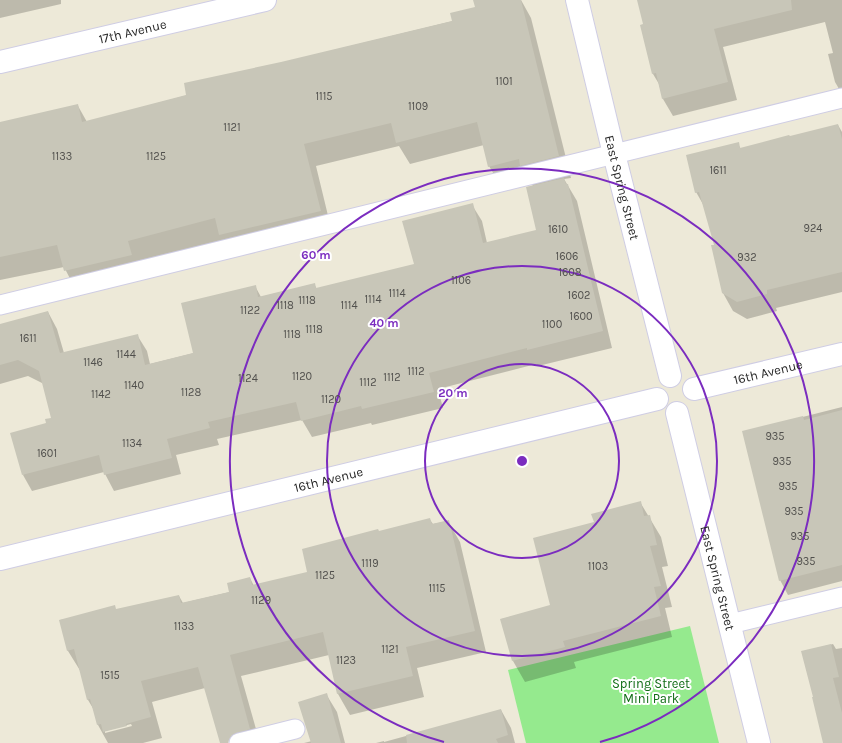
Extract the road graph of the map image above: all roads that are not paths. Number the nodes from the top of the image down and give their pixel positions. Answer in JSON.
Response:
{"nodes":[{"id":1,"x":266,"y":0,"type":"edge"},
{"id":2,"x":577,"y":0,"type":"edge"},
{"id":3,"x":0,"y":62,"type":"edge"},
{"id":4,"x":842,"y":98,"type":"edge"},
{"id":5,"x":614,"y":154,"type":"junction"},
{"id":6,"x":0,"y":305,"type":"edge"},
{"id":7,"x":842,"y":354,"type":"edge"},
{"id":8,"x":670,"y":376,"type":"junction"},
{"id":9,"x":694,"y":389,"type":"junction"},
{"id":10,"x":657,"y":399,"type":"junction"},
{"id":11,"x":677,"y":413,"type":"junction"},
{"id":12,"x":0,"y":558,"type":"edge"},
{"id":13,"x":842,"y":597,"type":"edge"},
{"id":14,"x":730,"y":624,"type":"junction"},
{"id":15,"x":295,"y":729,"type":"dead end"},
{"id":16,"x":239,"y":743,"type":"edge"},
{"id":17,"x":759,"y":743,"type":"edge"}],
"edges":[{"from":1,"to":3,"type":"street","name":"17th Avenue"},
{"from":2,"to":5,"type":"street","name":"East Spring Street"},
{"from":4,"to":5,"type":"lane"},
{"from":5,"to":6,"type":"lane"},
{"from":5,"to":8,"type":"street","name":"East Spring Street"},
{"from":7,"to":9,"type":"street","name":"16th Avenue"},
{"from":8,"to":9,"type":"street"},
{"from":8,"to":10,"type":"street"},
{"from":9,"to":11,"type":"street"},
{"from":10,"to":11,"type":"street"},
{"from":10,"to":12,"type":"street","name":"16th Avenue"},
{"from":11,"to":14,"type":"street","name":"East Spring Street"},
{"from":13,"to":14,"type":"lane"},
{"from":14,"to":17,"type":"street","name":"East Spring Street"},
{"from":15,"to":16,"type":"lane"}]}
